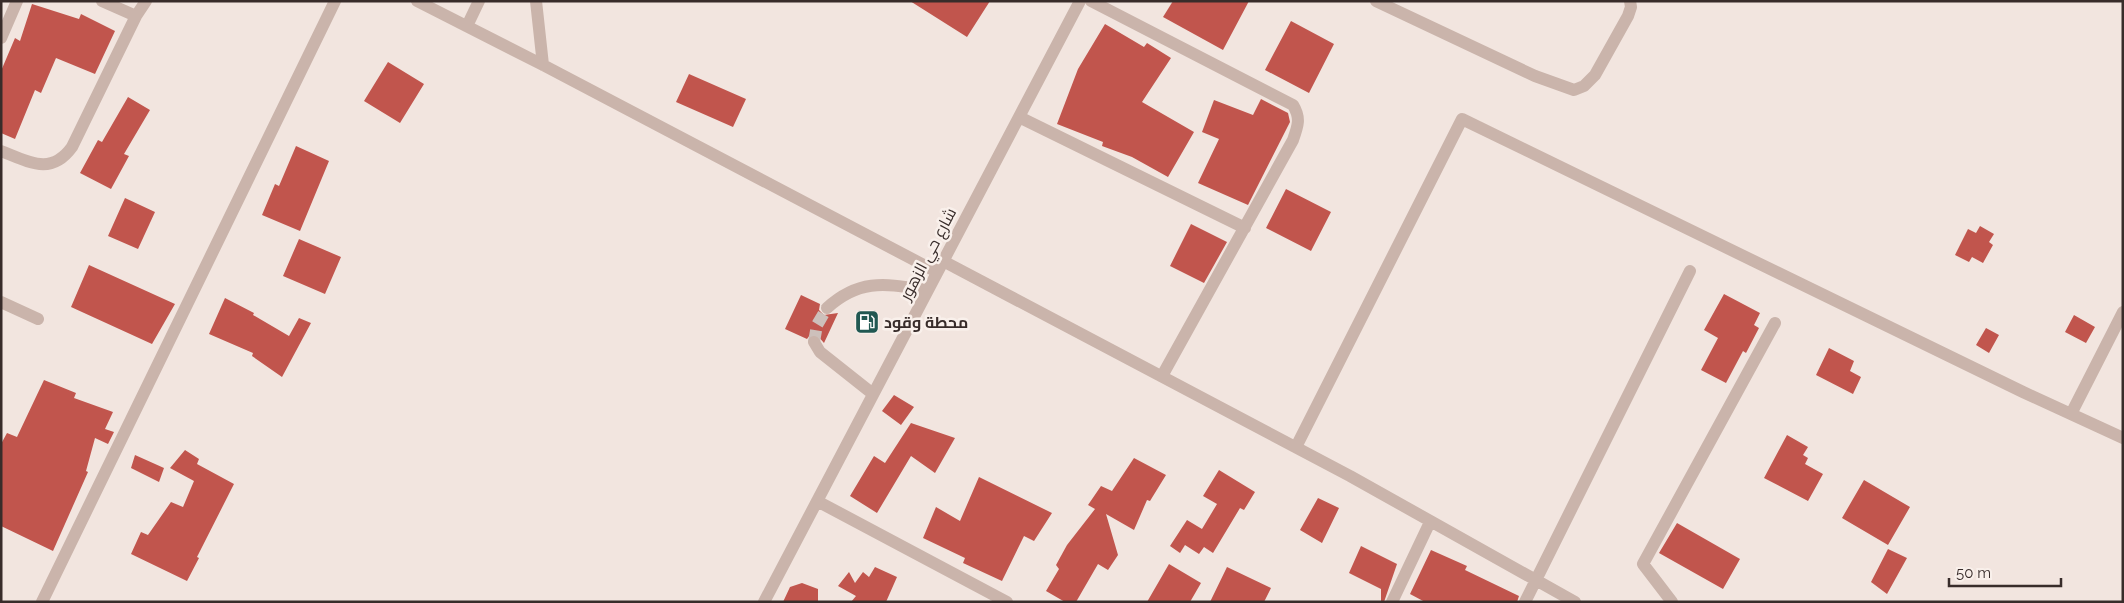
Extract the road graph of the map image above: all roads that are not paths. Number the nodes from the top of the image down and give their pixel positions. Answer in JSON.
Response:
{"nodes":[{"id":1,"x":17,"y":1,"type":"edge"},
{"id":2,"x":102,"y":1,"type":"edge"},
{"id":3,"x":146,"y":1,"type":"edge"},
{"id":4,"x":335,"y":1,"type":"edge"},
{"id":5,"x":417,"y":1,"type":"edge"},
{"id":6,"x":479,"y":1,"type":"edge"},
{"id":7,"x":536,"y":1,"type":"edge"},
{"id":8,"x":1080,"y":1,"type":"edge"},
{"id":9,"x":1091,"y":1,"type":"edge"},
{"id":10,"x":1376,"y":1,"type":"edge"},
{"id":11,"x":1630,"y":1,"type":"edge"},
{"id":12,"x":136,"y":16,"type":"junction"},
{"id":13,"x":467,"y":26,"type":"junction"},
{"id":14,"x":1,"y":38,"type":"edge"},
{"id":15,"x":543,"y":65,"type":"junction"},
{"id":16,"x":1019,"y":118,"type":"junction"},
{"id":17,"x":1,"y":151,"type":"edge"},
{"id":18,"x":1245,"y":228,"type":"junction"},
{"id":19,"x":940,"y":266,"type":"junction"},
{"id":20,"x":1690,"y":271,"type":"dead end"},
{"id":21,"x":927,"y":290,"type":"junction"},
{"id":22,"x":1,"y":302,"type":"edge"},
{"id":23,"x":827,"y":308,"type":"tunnel mouth"},
{"id":24,"x":2123,"y":312,"type":"edge"},
{"id":25,"x":38,"y":319,"type":"dead end"},
{"id":26,"x":1775,"y":323,"type":"dead end"},
{"id":27,"x":814,"y":342,"type":"dead end"},
{"id":28,"x":1162,"y":376,"type":"junction"},
{"id":29,"x":873,"y":394,"type":"junction"},
{"id":30,"x":2071,"y":414,"type":"junction"},
{"id":31,"x":2123,"y":438,"type":"edge"},
{"id":32,"x":1296,"y":447,"type":"junction"},
{"id":33,"x":817,"y":502,"type":"junction"},
{"id":34,"x":1430,"y":522,"type":"junction"},
{"id":35,"x":1536,"y":580,"type":"junction"},
{"id":36,"x":42,"y":602,"type":"edge"},
{"id":37,"x":764,"y":602,"type":"edge"},
{"id":38,"x":1007,"y":602,"type":"edge"},
{"id":39,"x":1392,"y":602,"type":"edge"},
{"id":40,"x":1525,"y":602,"type":"edge"},
{"id":41,"x":1575,"y":602,"type":"edge"},
{"id":42,"x":1672,"y":602,"type":"edge"}],
"edges":[{"from":1,"to":14,"type":"street"},
{"from":2,"to":12,"type":"street"},
{"from":3,"to":12,"type":"street"},
{"from":4,"to":36,"type":"street"},
{"from":5,"to":13,"type":"street"},
{"from":6,"to":13,"type":"street"},
{"from":7,"to":15,"type":"street"},
{"from":8,"to":16,"type":"street","name":"شارع حي الزهور"},
{"from":9,"to":18,"type":"street"},
{"from":10,"to":11,"type":"street"},
{"from":12,"to":17,"type":"street"},
{"from":13,"to":15,"type":"street"},
{"from":15,"to":19,"type":"street"},
{"from":16,"to":18,"type":"street"},
{"from":16,"to":19,"type":"street","name":"شارع حي الزهور"},
{"from":18,"to":28,"type":"street"},
{"from":19,"to":21,"type":"street","name":"شارع حي الزهور"},
{"from":19,"to":28,"type":"street"},
{"from":20,"to":35,"type":"street"},
{"from":21,"to":23,"type":"street"},
{"from":21,"to":29,"type":"street","name":"شارع حي الزهور"},
{"from":22,"to":25,"type":"street"},
{"from":24,"to":30,"type":"street"},
{"from":26,"to":42,"type":"street"},
{"from":27,"to":29,"type":"street"},
{"from":28,"to":32,"type":"street"},
{"from":29,"to":33,"type":"street","name":"شارع حي الزهور"},
{"from":30,"to":31,"type":"street"},
{"from":30,"to":32,"type":"street"},
{"from":32,"to":34,"type":"street"},
{"from":33,"to":37,"type":"street","name":"شارع حي الزهور"},
{"from":33,"to":38,"type":"street"},
{"from":34,"to":35,"type":"street"},
{"from":34,"to":39,"type":"street"},
{"from":35,"to":40,"type":"street"},
{"from":35,"to":41,"type":"street"}]}
